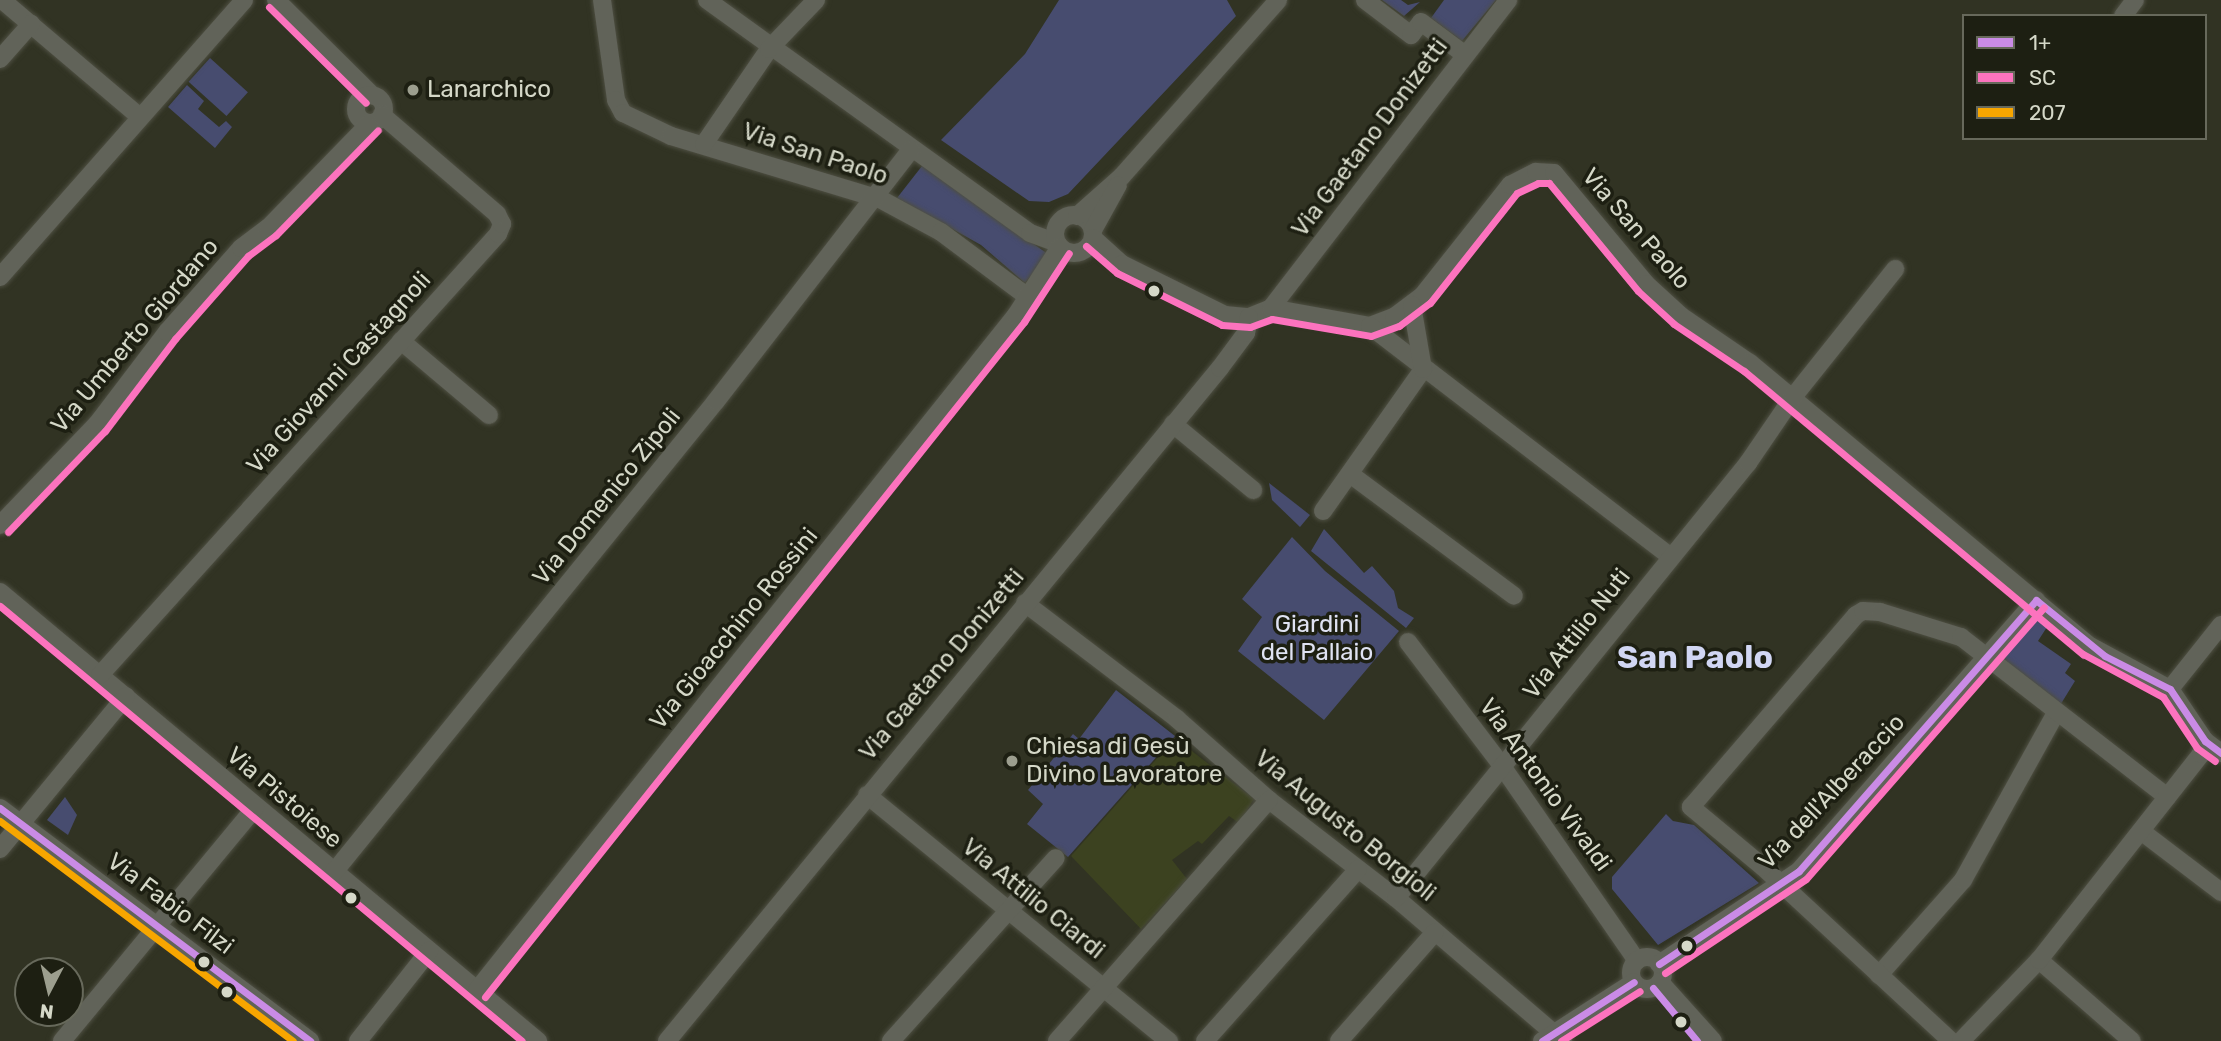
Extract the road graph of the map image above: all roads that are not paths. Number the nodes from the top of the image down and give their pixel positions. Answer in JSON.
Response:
{"nodes":[{"id":1,"x":2,"y":0,"type":"edge"},
{"id":2,"x":244,"y":0,"type":"edge"},
{"id":3,"x":276,"y":0,"type":"edge"},
{"id":4,"x":602,"y":0,"type":"edge"},
{"id":5,"x":707,"y":0,"type":"edge"},
{"id":6,"x":816,"y":0,"type":"edge"},
{"id":7,"x":1278,"y":0,"type":"edge"},
{"id":8,"x":1365,"y":0,"type":"edge"},
{"id":9,"x":1508,"y":0,"type":"edge"},
{"id":10,"x":25,"y":12,"type":"edge"},
{"id":11,"x":769,"y":49,"type":"junction"},
{"id":12,"x":1464,"y":54,"type":"junction"},
{"id":13,"x":0,"y":59,"type":"edge"},
{"id":14,"x":366,"y":98,"type":"junction"},
{"id":15,"x":139,"y":116,"type":"junction"},
{"id":16,"x":376,"y":119,"type":"junction"},
{"id":17,"x":704,"y":144,"type":"junction"},
{"id":18,"x":911,"y":150,"type":"junction"},
{"id":19,"x":1122,"y":176,"type":"junction"},
{"id":20,"x":873,"y":197,"type":"junction"},
{"id":21,"x":1077,"y":216,"type":"junction"},
{"id":22,"x":1058,"y":239,"type":"junction"},
{"id":23,"x":1090,"y":239,"type":"junction"},
{"id":24,"x":1895,"y":269,"type":"dead end"},
{"id":25,"x":0,"y":277,"type":"edge"},
{"id":26,"x":1028,"y":297,"type":"junction"},
{"id":27,"x":1412,"y":306,"type":"junction"},
{"id":28,"x":1271,"y":307,"type":"junction"},
{"id":29,"x":1249,"y":317,"type":"junction"},
{"id":30,"x":1370,"y":326,"type":"junction"},
{"id":31,"x":401,"y":341,"type":"junction"},
{"id":32,"x":1423,"y":369,"type":"junction"},
{"id":33,"x":1793,"y":397,"type":"junction"},
{"id":34,"x":489,"y":415,"type":"dead end"},
{"id":35,"x":1173,"y":424,"type":"junction"},
{"id":36,"x":1350,"y":474,"type":"junction"},
{"id":37,"x":1253,"y":490,"type":"dead end"},
{"id":38,"x":1323,"y":511,"type":"dead end"},
{"id":39,"x":0,"y":525,"type":"edge"},
{"id":40,"x":1670,"y":556,"type":"junction"},
{"id":41,"x":0,"y":592,"type":"edge"},
{"id":42,"x":1514,"y":596,"type":"dead end"},
{"id":43,"x":2036,"y":600,"type":"junction"},
{"id":44,"x":1025,"y":603,"type":"junction"},
{"id":45,"x":2221,"y":625,"type":"edge"},
{"id":46,"x":1408,"y":642,"type":"dead end"},
{"id":47,"x":1988,"y":656,"type":"junction"},
{"id":48,"x":100,"y":674,"type":"junction"},
{"id":49,"x":2169,"y":689,"type":"junction"},
{"id":50,"x":126,"y":696,"type":"junction"},
{"id":51,"x":2056,"y":713,"type":"junction"},
{"id":52,"x":2205,"y":741,"type":"junction"},
{"id":53,"x":2221,"y":753,"type":"edge"},
{"id":54,"x":1502,"y":766,"type":"junction"},
{"id":55,"x":867,"y":795,"type":"junction"},
{"id":56,"x":2167,"y":797,"type":"junction"},
{"id":57,"x":1269,"y":800,"type":"junction"},
{"id":58,"x":0,"y":808,"type":"edge"},
{"id":59,"x":256,"y":808,"type":"junction"},
{"id":60,"x":21,"y":823,"type":"junction"},
{"id":61,"x":2141,"y":831,"type":"junction"},
{"id":62,"x":0,"y":849,"type":"edge"},
{"id":63,"x":1056,"y":858,"type":"dead end"},
{"id":64,"x":1358,"y":869,"type":"junction"},
{"id":65,"x":334,"y":872,"type":"junction"},
{"id":66,"x":1782,"y":886,"type":"junction"},
{"id":67,"x":2221,"y":892,"type":"edge"},
{"id":68,"x":1396,"y":898,"type":"junction"},
{"id":69,"x":1009,"y":912,"type":"junction"},
{"id":70,"x":159,"y":925,"type":"junction"},
{"id":71,"x":1435,"y":932,"type":"junction"},
{"id":72,"x":429,"y":951,"type":"junction"},
{"id":73,"x":2039,"y":960,"type":"junction"},
{"id":74,"x":1637,"y":961,"type":"junction"},
{"id":75,"x":1879,"y":975,"type":"junction"},
{"id":76,"x":1657,"y":978,"type":"junction"},
{"id":77,"x":1634,"y":982,"type":"junction"},
{"id":78,"x":1103,"y":989,"type":"junction"},
{"id":79,"x":477,"y":990,"type":"junction"},
{"id":80,"x":1553,"y":1038,"type":"edge"},
{"id":81,"x":62,"y":1041,"type":"edge"},
{"id":82,"x":310,"y":1041,"type":"edge"},
{"id":83,"x":358,"y":1041,"type":"edge"},
{"id":84,"x":538,"y":1041,"type":"edge"},
{"id":85,"x":667,"y":1041,"type":"edge"},
{"id":86,"x":891,"y":1041,"type":"edge"},
{"id":87,"x":1057,"y":1041,"type":"edge"},
{"id":88,"x":1169,"y":1041,"type":"edge"},
{"id":89,"x":1205,"y":1041,"type":"edge"},
{"id":90,"x":1339,"y":1041,"type":"edge"},
{"id":91,"x":1697,"y":1041,"type":"edge"},
{"id":92,"x":1713,"y":1041,"type":"edge"},
{"id":93,"x":1951,"y":1041,"type":"edge"},
{"id":94,"x":1961,"y":1041,"type":"edge"},
{"id":95,"x":2132,"y":1041,"type":"edge"}],
"edges":[{"from":1,"to":10,"type":"street"},
{"from":2,"to":15,"type":"street"},
{"from":3,"to":14,"type":"street"},
{"from":4,"to":17,"type":"street","name":"Via San Paolo"},
{"from":5,"to":11,"type":"street"},
{"from":6,"to":11,"type":"street"},
{"from":7,"to":19,"type":"street"},
{"from":8,"to":12,"type":"street"},
{"from":9,"to":12,"type":"street","name":"Via Gaetano Donizetti"},
{"from":10,"to":13,"type":"street"},
{"from":10,"to":15,"type":"street"},
{"from":11,"to":17,"type":"street"},
{"from":11,"to":18,"type":"street"},
{"from":12,"to":28,"type":"street","name":"Via Gaetano Donizetti"},
{"from":14,"to":16,"type":"street"},
{"from":14,"to":16,"type":"street"},
{"from":15,"to":25,"type":"street"},
{"from":16,"to":31,"type":"street","name":"Via Giovanni Castagnoli"},
{"from":16,"to":39,"type":"street","name":"Via Umberto Giordano"},
{"from":17,"to":20,"type":"street","name":"Via San Paolo"},
{"from":18,"to":20,"type":"street","name":"Via Domenico Zipoli"},
{"from":18,"to":22,"type":"street"},
{"from":19,"to":21,"type":"street"},
{"from":19,"to":23,"type":"street"},
{"from":20,"to":26,"type":"street","name":"Via San Paolo"},
{"from":20,"to":65,"type":"street","name":"Via Domenico Zipoli"},
{"from":21,"to":22,"type":"street"},
{"from":21,"to":23,"type":"street"},
{"from":22,"to":23,"type":"street"},
{"from":22,"to":26,"type":"street"},
{"from":23,"to":29,"type":"street"},
{"from":24,"to":33,"type":"street"},
{"from":26,"to":79,"type":"street","name":"Via Gioacchino Rossini"},
{"from":27,"to":30,"type":"street","name":"Via San Paolo"},
{"from":27,"to":32,"type":"street"},
{"from":27,"to":33,"type":"street","name":"Via San Paolo"},
{"from":28,"to":29,"type":"street"},
{"from":28,"to":30,"type":"street"},
{"from":29,"to":35,"type":"street","name":"Via Gaetano Donizetti"},
{"from":30,"to":32,"type":"street"},
{"from":31,"to":34,"type":"street"},
{"from":31,"to":48,"type":"street","name":"Via Giovanni Castagnoli"},
{"from":32,"to":36,"type":"street"},
{"from":32,"to":40,"type":"street"},
{"from":33,"to":40,"type":"street","name":"Via Attilio Nuti"},
{"from":33,"to":43,"type":"street","name":"Via San Paolo"},
{"from":35,"to":37,"type":"street"},
{"from":35,"to":44,"type":"street","name":"Via Gaetano Donizetti"},
{"from":36,"to":38,"type":"street"},
{"from":36,"to":42,"type":"street"},
{"from":40,"to":54,"type":"street","name":"Via Attilio Nuti"},
{"from":41,"to":48,"type":"street","name":"Via Pistoiese"},
{"from":43,"to":47,"type":"street","name":"Via dell'Alberaccio"},
{"from":43,"to":49,"type":"street","name":"Via San Paolo"},
{"from":44,"to":55,"type":"street","name":"Via Gaetano Donizetti"},
{"from":44,"to":57,"type":"street","name":"Via Augusto Borgioli"},
{"from":45,"to":49,"type":"street"},
{"from":46,"to":54,"type":"street","name":"Via Antonio Vivaldi"},
{"from":47,"to":51,"type":"street"},
{"from":47,"to":66,"type":"street","name":"Via dell'Alberaccio"},
{"from":47,"to":66,"type":"street"},
{"from":48,"to":50,"type":"street","name":"Via Pistoiese"},
{"from":49,"to":52,"type":"street"},
{"from":50,"to":59,"type":"street","name":"Via Pistoiese"},
{"from":50,"to":60,"type":"street"},
{"from":51,"to":56,"type":"street"},
{"from":51,"to":75,"type":"street"},
{"from":52,"to":53,"type":"street"},
{"from":52,"to":56,"type":"street"},
{"from":54,"to":68,"type":"street","name":"Via Attilio Nuti"},
{"from":54,"to":74,"type":"street","name":"Via Antonio Vivaldi"},
{"from":55,"to":69,"type":"street","name":"Via Attilio Ciardi"},
{"from":55,"to":85,"type":"street","name":"Via Gaetano Donizetti"},
{"from":56,"to":61,"type":"street"},
{"from":57,"to":64,"type":"street","name":"Via Augusto Borgioli"},
{"from":57,"to":78,"type":"street"},
{"from":58,"to":60,"type":"street","name":"Via Fabio Filzi"},
{"from":59,"to":65,"type":"street","name":"Via Pistoiese"},
{"from":59,"to":70,"type":"street"},
{"from":60,"to":62,"type":"street"},
{"from":60,"to":70,"type":"street","name":"Via Fabio Filzi"},
{"from":61,"to":67,"type":"street"},
{"from":61,"to":73,"type":"street"},
{"from":63,"to":69,"type":"street"},
{"from":64,"to":68,"type":"street","name":"Via Augusto Borgioli"},
{"from":64,"to":89,"type":"street"},
{"from":65,"to":72,"type":"street","name":"Via Pistoiese"},
{"from":66,"to":75,"type":"street"},
{"from":66,"to":76,"type":"street","name":"Via dell'Alberaccio"},
{"from":68,"to":71,"type":"street","name":"Via Augusto Borgioli"},
{"from":69,"to":78,"type":"street","name":"Via Attilio Ciardi"},
{"from":69,"to":86,"type":"street"},
{"from":70,"to":81,"type":"street"},
{"from":70,"to":82,"type":"street","name":"Via Fabio Filzi"},
{"from":71,"to":80,"type":"street","name":"Via Augusto Borgioli"},
{"from":71,"to":90,"type":"street"},
{"from":72,"to":79,"type":"street","name":"Via Pistoiese"},
{"from":72,"to":83,"type":"street"},
{"from":73,"to":94,"type":"street"},
{"from":73,"to":95,"type":"street"},
{"from":74,"to":76,"type":"street"},
{"from":74,"to":77,"type":"street"},
{"from":75,"to":93,"type":"street"},
{"from":76,"to":77,"type":"street"},
{"from":76,"to":91,"type":"street"},
{"from":76,"to":92,"type":"street"},
{"from":77,"to":80,"type":"street"},
{"from":78,"to":87,"type":"street"},
{"from":78,"to":88,"type":"street","name":"Via Attilio Ciardi"},
{"from":79,"to":84,"type":"street","name":"Via Pistoiese"}]}
